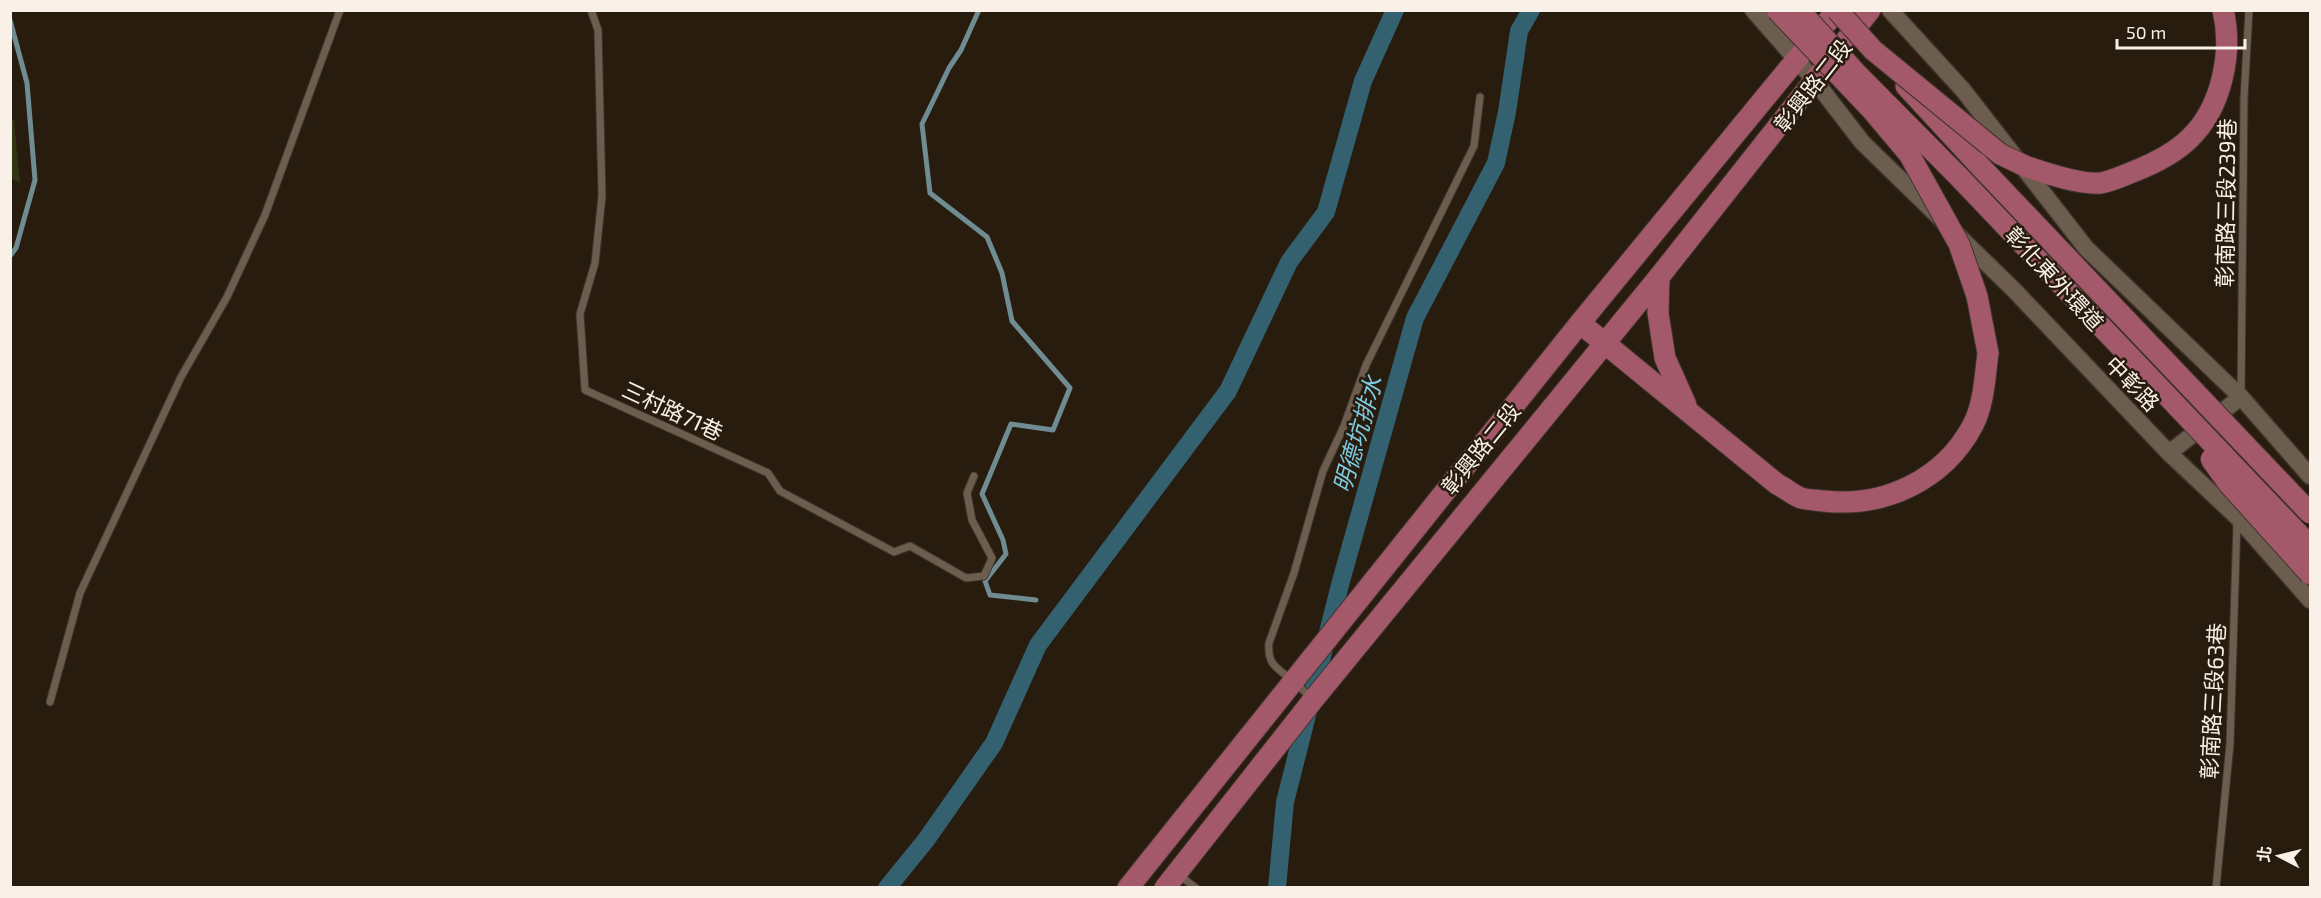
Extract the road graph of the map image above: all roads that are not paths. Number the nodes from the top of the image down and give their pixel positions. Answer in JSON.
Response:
{"nodes":[{"id":1,"x":340,"y":10,"type":"edge"},
{"id":2,"x":591,"y":10,"type":"edge"},
{"id":3,"x":1753,"y":10,"type":"edge"},
{"id":4,"x":1778,"y":10,"type":"edge"},
{"id":5,"x":1799,"y":10,"type":"edge"},
{"id":6,"x":1837,"y":10,"type":"edge"},
{"id":7,"x":1870,"y":10,"type":"edge"},
{"id":8,"x":1890,"y":10,"type":"edge"},
{"id":9,"x":2223,"y":10,"type":"edge"},
{"id":10,"x":2249,"y":10,"type":"edge"},
{"id":11,"x":1873,"y":50,"type":"junction"},
{"id":12,"x":1797,"y":60,"type":"junction"},
{"id":13,"x":1815,"y":81,"type":"junction"},
{"id":14,"x":1480,"y":97,"type":"dead end"},
{"id":15,"x":1659,"y":277,"type":"junction"},
{"id":16,"x":1580,"y":324,"type":"junction"},
{"id":17,"x":1605,"y":343,"type":"junction"},
{"id":18,"x":2184,"y":381,"type":"junction"},
{"id":19,"x":2241,"y":397,"type":"junction"},
{"id":20,"x":2167,"y":398,"type":"junction"},
{"id":21,"x":1689,"y":411,"type":"junction"},
{"id":22,"x":2169,"y":453,"type":"junction"},
{"id":23,"x":2293,"y":458,"type":"junction"},
{"id":24,"x":974,"y":476,"type":"dead end"},
{"id":25,"x":2310,"y":476,"type":"edge"},
{"id":26,"x":2310,"y":496,"type":"edge"},
{"id":27,"x":2310,"y":513,"type":"edge"},
{"id":28,"x":2237,"y":517,"type":"junction"},
{"id":29,"x":2310,"y":546,"type":"edge"},
{"id":30,"x":2310,"y":574,"type":"edge"},
{"id":31,"x":2310,"y":600,"type":"edge"},
{"id":32,"x":1293,"y":681,"type":"junction"},
{"id":33,"x":1313,"y":700,"type":"junction"},
{"id":34,"x":50,"y":702,"type":"dead end"},
{"id":35,"x":1171,"y":880,"type":"edge"},
{"id":36,"x":1128,"y":888,"type":"edge"},
{"id":37,"x":1196,"y":888,"type":"edge"},
{"id":38,"x":2216,"y":888,"type":"edge"}],
"edges":[{"from":1,"to":34,"type":"lane"},
{"from":2,"to":24,"type":"lane","name":"三村路71巷"},
{"from":3,"to":12,"type":"street","name":"中彰路"},
{"from":4,"to":21,"type":"main road","bridge":true},
{"from":5,"to":20,"type":"main road","name":"彰化東外環道","bridge":true},
{"from":6,"to":11,"type":"main road","name":"彰化東外環道","bridge":true},
{"from":6,"to":12,"type":"main road","name":"彰興路二段"},
{"from":7,"to":13,"type":"main road","name":"彰興路二段"},
{"from":8,"to":19,"type":"street"},
{"from":9,"to":11,"type":"main road","bridge":true},
{"from":10,"to":19,"type":"lane","name":"彰南路三段239巷"},
{"from":11,"to":18,"type":"main road","name":"彰化東外環道","bridge":true},
{"from":12,"to":13,"type":"street","name":"中彰路"},
{"from":12,"to":16,"type":"main road","name":"彰興路二段"},
{"from":13,"to":15,"type":"main road","name":"彰興路二段"},
{"from":13,"to":22,"type":"street","name":"中彰路"},
{"from":14,"to":32,"type":"lane"},
{"from":15,"to":17,"type":"main road","name":"彰興路二段"},
{"from":15,"to":21,"type":"main road"},
{"from":16,"to":17,"type":"main road"},
{"from":16,"to":32,"type":"main road","name":"彰興路二段"},
{"from":17,"to":21,"type":"main road"},
{"from":17,"to":33,"type":"main road","name":"彰興路二段"},
{"from":18,"to":26,"type":"main road","bridge":true},
{"from":18,"to":27,"type":"main road","name":"彰化東外環道","bridge":true},
{"from":19,"to":22,"type":"street"},
{"from":19,"to":23,"type":"street"},
{"from":20,"to":29,"type":"main road","name":"彰化東外環道","bridge":true},
{"from":20,"to":30,"type":"main road","bridge":true},
{"from":22,"to":28,"type":"street","name":"中彰路"},
{"from":23,"to":25,"type":"street"},
{"from":23,"to":28,"type":"street"},
{"from":28,"to":31,"type":"street","name":"中彰路"},
{"from":28,"to":38,"type":"lane","name":"彰南路三段63巷"},
{"from":32,"to":33,"type":"lane"},
{"from":32,"to":36,"type":"main road","name":"彰興路二段"},
{"from":33,"to":35,"type":"main road","name":"彰興路二段"},
{"from":35,"to":37,"type":"lane"}]}
